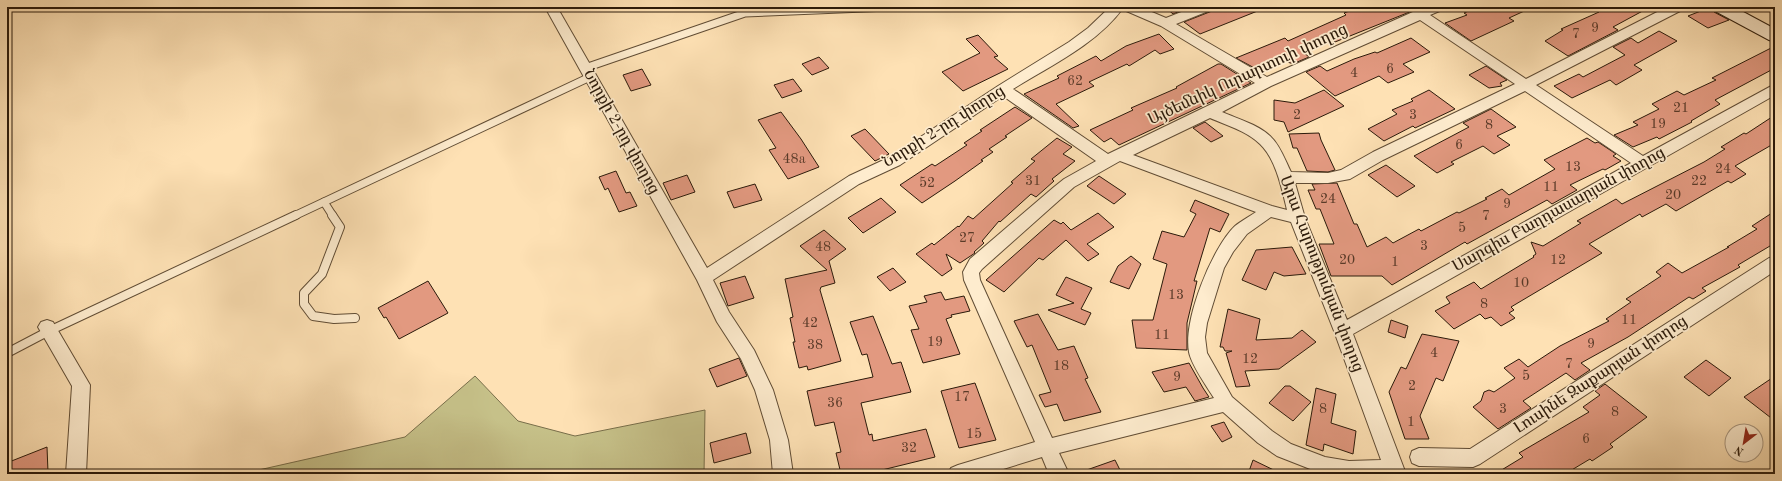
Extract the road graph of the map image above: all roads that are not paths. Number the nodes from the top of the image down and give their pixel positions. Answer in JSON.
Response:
{"nodes":[{"id":1,"x":551,"y":7,"type":"edge"},
{"id":2,"x":888,"y":7,"type":"edge"},
{"id":3,"x":1118,"y":7,"type":"edge"},
{"id":4,"x":1129,"y":7,"type":"edge"},
{"id":5,"x":1206,"y":7,"type":"edge"},
{"id":6,"x":1437,"y":7,"type":"edge"},
{"id":7,"x":1677,"y":7,"type":"edge"},
{"id":8,"x":1721,"y":7,"type":"edge"},
{"id":9,"x":1420,"y":14,"type":"junction"},
{"id":10,"x":1166,"y":23,"type":"junction"},
{"id":11,"x":1775,"y":36,"type":"edge"},
{"id":12,"x":588,"y":73,"type":"junction"},
{"id":13,"x":1266,"y":83,"type":"junction"},
{"id":14,"x":1525,"y":85,"type":"junction"},
{"id":15,"x":1003,"y":89,"type":"junction"},
{"id":16,"x":1775,"y":89,"type":"edge"},
{"id":17,"x":1210,"y":112,"type":"junction"},
{"id":18,"x":1113,"y":158,"type":"junction"},
{"id":19,"x":1642,"y":163,"type":"junction"},
{"id":20,"x":1286,"y":177,"type":"junction"},
{"id":21,"x":324,"y":202,"type":"junction"},
{"id":22,"x":1269,"y":211,"type":"junction"},
{"id":23,"x":1297,"y":218,"type":"junction"},
{"id":24,"x":1775,"y":263,"type":"edge"},
{"id":25,"x":704,"y":278,"type":"junction"},
{"id":26,"x":355,"y":318,"type":"dead end"},
{"id":27,"x":48,"y":329,"type":"junction"},
{"id":28,"x":1343,"y":332,"type":"junction"},
{"id":29,"x":7,"y":353,"type":"edge"},
{"id":30,"x":1226,"y":403,"type":"junction"},
{"id":31,"x":1048,"y":447,"type":"junction"},
{"id":32,"x":1419,"y":457,"type":"dead end"},
{"id":33,"x":1395,"y":471,"type":"edge"},
{"id":34,"x":76,"y":474,"type":"edge"},
{"id":35,"x":783,"y":474,"type":"edge"},
{"id":36,"x":958,"y":474,"type":"edge"},
{"id":37,"x":1059,"y":474,"type":"edge"}],
"edges":[{"from":1,"to":12,"type":"street","name":"Նորքի 2-րդ փողոց"},
{"from":2,"to":12,"type":"lane"},
{"from":3,"to":15,"type":"street","name":"Նորքի 2-րդ փողոց"},
{"from":4,"to":10,"type":"street"},
{"from":5,"to":10,"type":"street"},
{"from":6,"to":9,"type":"street","name":"Այծեմնիկ Ուրարտուի փողոց"},
{"from":7,"to":14,"type":"street"},
{"from":8,"to":11,"type":"main road"},
{"from":9,"to":13,"type":"street","name":"Այծեմնիկ Ուրարտուի փողոց"},
{"from":9,"to":14,"type":"street"},
{"from":10,"to":13,"type":"street"},
{"from":12,"to":21,"type":"lane"},
{"from":12,"to":25,"type":"street","name":"Նորքի 2-րդ փողոց"},
{"from":13,"to":17,"type":"street","name":"Այծեմնիկ Ուրարտուի փողոց"},
{"from":14,"to":19,"type":"street"},
{"from":14,"to":20,"type":"street"},
{"from":15,"to":18,"type":"street"},
{"from":15,"to":25,"type":"street","name":"Նորքի 2-րդ փողոց"},
{"from":16,"to":19,"type":"street","name":"Սարգիս Բաղդասարյան փողոց"},
{"from":17,"to":18,"type":"street","name":"Այծեմնիկ Ուրարտուի փողոց"},
{"from":17,"to":20,"type":"street","name":"Արա Հարությունյան փողոց"},
{"from":18,"to":22,"type":"street"},
{"from":18,"to":31,"type":"street","name":"Այծեմնիկ Ուրարտուի փողոց"},
{"from":19,"to":28,"type":"street","name":"Սարգիս Բաղդասարյան փողոց"},
{"from":20,"to":23,"type":"street","name":"Արա Հարությունյան փողոց"},
{"from":21,"to":26,"type":"lane"},
{"from":21,"to":27,"type":"lane"},
{"from":22,"to":23,"type":"street"},
{"from":22,"to":30,"type":"street","name":"Արա Հարությունյան փողոց"},
{"from":23,"to":28,"type":"street","name":"Արա Հարությունյան փողոց"},
{"from":24,"to":32,"type":"street","name":"Լուսինե Զաքարյան փողոց"},
{"from":25,"to":35,"type":"street","name":"Նորքի 2-րդ փողոց"},
{"from":27,"to":29,"type":"lane"},
{"from":27,"to":34,"type":"street"},
{"from":28,"to":33,"type":"street","name":"Արա Հարությունյան փողոց"},
{"from":30,"to":31,"type":"street"},
{"from":30,"to":33,"type":"street","name":"Արա Հարությունյան փողոց"},
{"from":31,"to":36,"type":"street"},
{"from":31,"to":37,"type":"street"}]}
